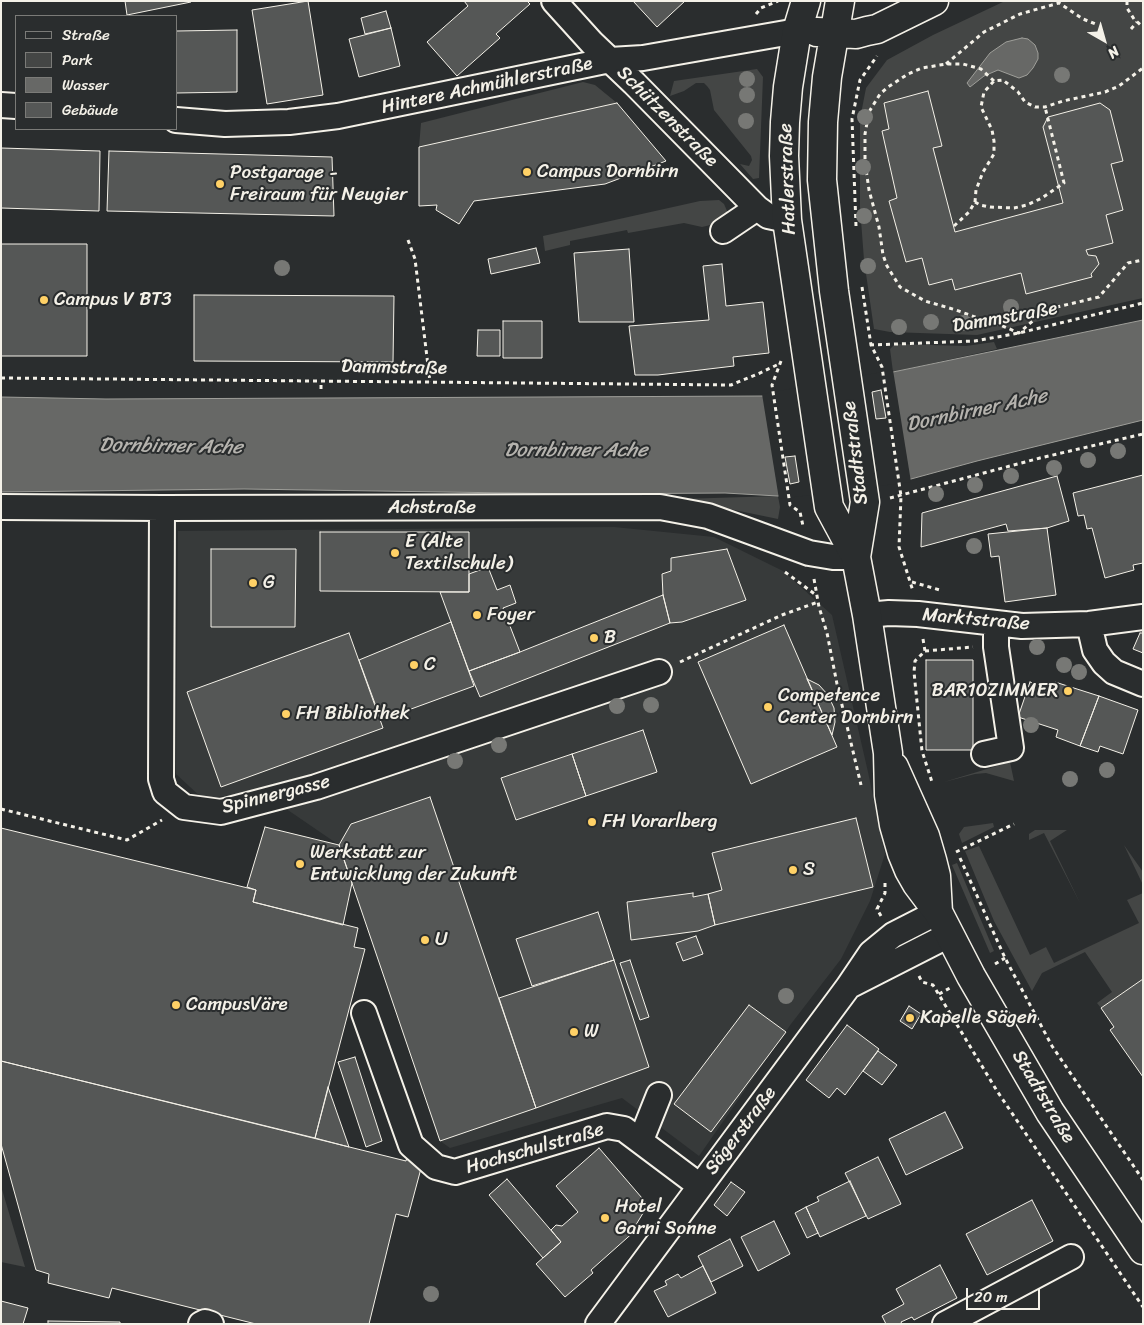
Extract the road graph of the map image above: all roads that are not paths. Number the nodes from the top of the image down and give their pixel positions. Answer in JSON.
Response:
{"nodes":[{"id":1,"x":554,"y":1,"type":"edge"},
{"id":2,"x":806,"y":1,"type":"edge"},
{"id":3,"x":829,"y":1,"type":"edge"},
{"id":4,"x":840,"y":1,"type":"edge"},
{"id":5,"x":934,"y":1,"type":"edge"},
{"id":6,"x":797,"y":31,"type":"junction"},
{"id":7,"x":835,"y":34,"type":"junction"},
{"id":8,"x":610,"y":60,"type":"junction"},
{"id":9,"x":1,"y":105,"type":"edge"},
{"id":10,"x":15,"y":106,"type":"edge"},
{"id":11,"x":178,"y":120,"type":"edge"},
{"id":12,"x":757,"y":208,"type":"junction"},
{"id":13,"x":787,"y":220,"type":"junction"},
{"id":14,"x":723,"y":231,"type":"dead end"},
{"id":15,"x":844,"y":361,"type":"joint"},
{"id":16,"x":809,"y":368,"type":"joint"},
{"id":17,"x":1,"y":507,"type":"edge"},
{"id":18,"x":162,"y":508,"type":"junction"},
{"id":19,"x":856,"y":556,"type":"junction"},
{"id":20,"x":867,"y":615,"type":"junction"},
{"id":21,"x":1143,"y":617,"type":"edge"},
{"id":22,"x":996,"y":623,"type":"junction"},
{"id":23,"x":1089,"y":624,"type":"junction"},
{"id":24,"x":659,"y":672,"type":"road end"},
{"id":25,"x":1143,"y":684,"type":"edge"},
{"id":26,"x":984,"y":754,"type":"dead end"},
{"id":27,"x":944,"y":924,"type":"junction"},
{"id":28,"x":364,"y":1013,"type":"dead end"},
{"id":29,"x":659,"y":1095,"type":"dead end"},
{"id":30,"x":641,"y":1140,"type":"junction"},
{"id":31,"x":700,"y":1186,"type":"junction"},
{"id":32,"x":1143,"y":1250,"type":"edge"},
{"id":33,"x":1071,"y":1257,"type":"dead end"},
{"id":34,"x":201,"y":1324,"type":"edge"},
{"id":35,"x":211,"y":1324,"type":"edge"},
{"id":36,"x":598,"y":1324,"type":"edge"},
{"id":37,"x":945,"y":1324,"type":"edge"}],
"edges":[{"from":1,"to":8,"type":"street","name":"Schützenstraße"},
{"from":2,"to":6,"type":"main road","name":"Hatlerstraße"},
{"from":3,"to":6,"type":"main road"},
{"from":4,"to":7,"type":"main road","name":"Hatlerstraße"},
{"from":5,"to":7,"type":"main road"},
{"from":6,"to":7,"type":"main road"},
{"from":6,"to":8,"type":"street","name":"Hintere Achmühlerstraße"},
{"from":6,"to":13,"type":"main road","name":"Hatlerstraße"},
{"from":7,"to":15,"type":"main road","name":"Hatlerstraße"},
{"from":8,"to":11,"type":"street","name":"Hintere Achmühlerstraße"},
{"from":8,"to":12,"type":"street","name":"Schützenstraße"},
{"from":9,"to":10,"type":"street"},
{"from":12,"to":13,"type":"street","name":"Schützenstraße"},
{"from":12,"to":14,"type":"street"},
{"from":13,"to":16,"type":"main road","name":"Hatlerstraße"},
{"from":15,"to":19,"type":"main road","name":"Stadtstraße"},
{"from":16,"to":19,"type":"main road","name":"Stadtstraße"},
{"from":17,"to":18,"type":"street","name":"Achstraße"},
{"from":18,"to":19,"type":"street","name":"Achstraße"},
{"from":18,"to":24,"type":"street","name":"Spinnergasse"},
{"from":19,"to":20,"type":"main road","name":"Stadtstraße"},
{"from":20,"to":22,"type":"street","name":"Marktstraße"},
{"from":20,"to":27,"type":"main road","name":"Stadtstraße"},
{"from":21,"to":23,"type":"street","name":"Marktstraße"},
{"from":22,"to":23,"type":"street","name":"Marktstraße"},
{"from":22,"to":26,"type":"street"},
{"from":23,"to":25,"type":"street"},
{"from":27,"to":31,"type":"street","name":"Sägerstraße"},
{"from":27,"to":32,"type":"main road","name":"Stadtstraße"},
{"from":28,"to":30,"type":"street","name":"Hochschulstraße"},
{"from":29,"to":30,"type":"street"},
{"from":30,"to":31,"type":"street","name":"Hochschulstraße"},
{"from":31,"to":36,"type":"street","name":"Sägerstraße"},
{"from":33,"to":37,"type":"street"},
{"from":34,"to":35,"type":"street"}]}
